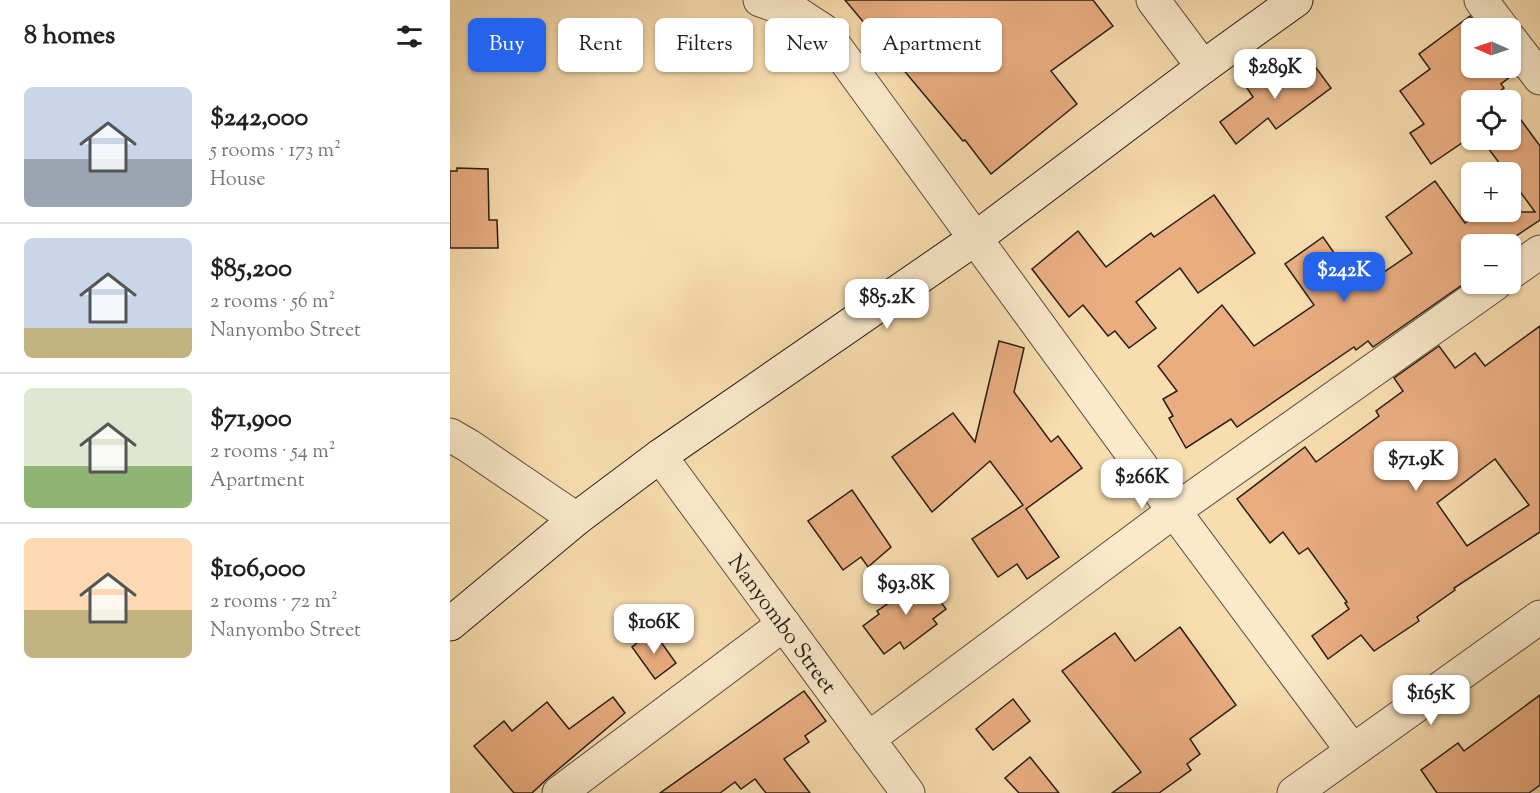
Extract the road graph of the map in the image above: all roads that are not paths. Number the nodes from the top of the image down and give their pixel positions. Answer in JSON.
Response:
{"nodes":[{"id":1,"x":760,"y":0,"type":"edge"},
{"id":2,"x":1153,"y":0,"type":"edge"},
{"id":3,"x":1296,"y":0,"type":"edge"},
{"id":4,"x":1481,"y":0,"type":"edge"},
{"id":5,"x":1495,"y":18,"type":"edge"},
{"id":6,"x":1521,"y":53,"type":"edge"},
{"id":7,"x":1203,"y":67,"type":"junction"},
{"id":8,"x":1540,"y":78,"type":"edge"},
{"id":9,"x":976,"y":238,"type":"junction"},
{"id":10,"x":1540,"y":252,"type":"edge"},
{"id":11,"x":1521,"y":265,"type":"edge"},
{"id":12,"x":1481,"y":294,"type":"edge"},
{"id":13,"x":450,"y":435,"type":"edge"},
{"id":14,"x":660,"y":456,"type":"junction"},
{"id":15,"x":1174,"y":511,"type":"junction"},
{"id":16,"x":576,"y":519,"type":"junction"},
{"id":17,"x":1540,"y":618,"type":"edge"},
{"id":18,"x":450,"y":624,"type":"edge"},
{"id":19,"x":784,"y":624,"type":"junction"},
{"id":20,"x":868,"y":739,"type":"junction"},
{"id":21,"x":1352,"y":750,"type":"junction"},
{"id":22,"x":559,"y":793,"type":"edge"},
{"id":23,"x":908,"y":793,"type":"edge"},
{"id":24,"x":1294,"y":793,"type":"edge"}],
"edges":[{"from":1,"to":9,"type":"street"},
{"from":2,"to":7,"type":"street"},
{"from":3,"to":7,"type":"street"},
{"from":4,"to":5,"type":"street"},
{"from":6,"to":8,"type":"street"},
{"from":7,"to":9,"type":"street"},
{"from":9,"to":14,"type":"street"},
{"from":9,"to":15,"type":"street"},
{"from":10,"to":11,"type":"street"},
{"from":12,"to":15,"type":"street"},
{"from":13,"to":16,"type":"street"},
{"from":14,"to":16,"type":"street"},
{"from":14,"to":19,"type":"street","name":"Nanyombo Street"},
{"from":15,"to":20,"type":"street"},
{"from":15,"to":21,"type":"street"},
{"from":16,"to":18,"type":"street"},
{"from":17,"to":21,"type":"street"},
{"from":19,"to":20,"type":"street","name":"Nanyombo Street"},
{"from":19,"to":22,"type":"street"},
{"from":20,"to":23,"type":"street","name":"Nanyombo Street"},
{"from":21,"to":24,"type":"street"}]}
